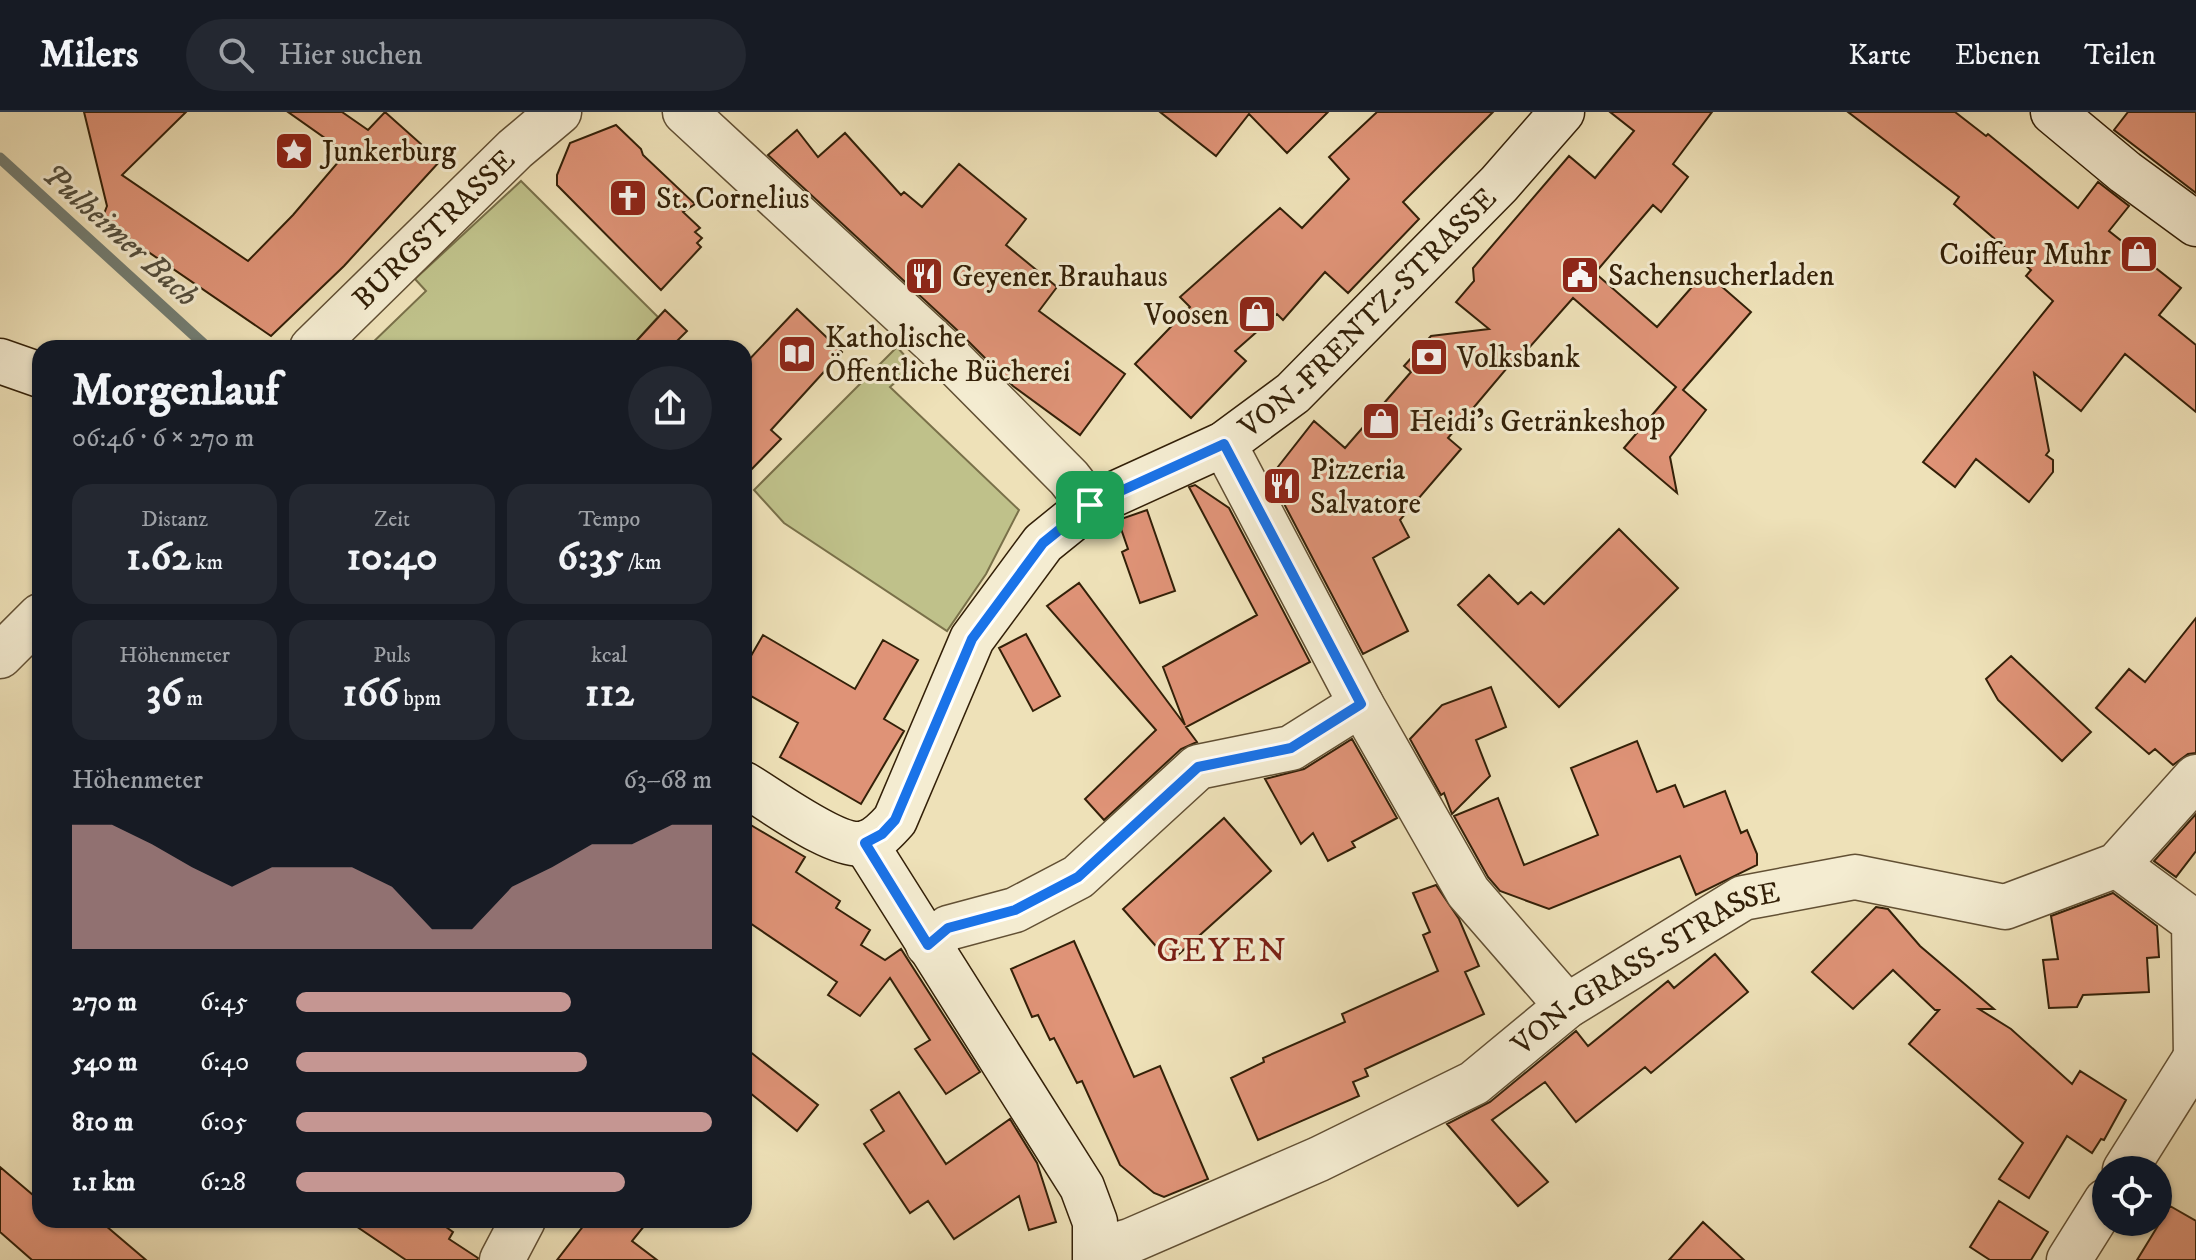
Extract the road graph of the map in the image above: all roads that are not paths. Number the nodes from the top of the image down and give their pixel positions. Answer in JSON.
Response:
{"nodes":[{"id":1,"x":559,"y":112,"type":"edge"},
{"id":2,"x":685,"y":112,"type":"edge"},
{"id":3,"x":1562,"y":112,"type":"edge"},
{"id":4,"x":2053,"y":112,"type":"edge"},
{"id":5,"x":2196,"y":224,"type":"edge"},
{"id":6,"x":320,"y":340,"type":"edge"},
{"id":7,"x":0,"y":361,"type":"edge"},
{"id":8,"x":32,"y":372,"type":"edge"},
{"id":9,"x":1224,"y":444,"type":"junction"},
{"id":10,"x":1090,"y":505,"type":"junction"},
{"id":11,"x":32,"y":624,"type":"edge"},
{"id":12,"x":0,"y":656,"type":"edge"},
{"id":13,"x":1361,"y":704,"type":"junction"},
{"id":14,"x":2196,"y":777,"type":"edge"},
{"id":15,"x":752,"y":789,"type":"edge"},
{"id":16,"x":865,"y":843,"type":"junction"},
{"id":17,"x":2117,"y":865,"type":"junction"},
{"id":18,"x":928,"y":945,"type":"junction"},
{"id":19,"x":1567,"y":1006,"type":"junction"},
{"id":20,"x":2196,"y":1057,"type":"edge"},
{"id":21,"x":2134,"y":1156,"type":"edge"},
{"id":22,"x":2092,"y":1223,"type":"edge"},
{"id":23,"x":1096,"y":1255,"type":"edge"},
{"id":24,"x":2069,"y":1260,"type":"edge"}],
"edges":[{"from":1,"to":6,"type":"street","name":"BURGSTRASSE"},
{"from":2,"to":10,"type":"street"},
{"from":3,"to":9,"type":"street","name":"VON-FRENTZ-STRASSE"},
{"from":4,"to":5,"type":"street"},
{"from":7,"to":8,"type":"street"},
{"from":9,"to":10,"type":"street","name":"VON-FRENTZ-STRASSE"},
{"from":9,"to":13,"type":"street"},
{"from":10,"to":16,"type":"street","name":"VON-FRENTZ-STRASSE"},
{"from":11,"to":12,"type":"street"},
{"from":13,"to":18,"type":"street"},
{"from":13,"to":19,"type":"street"},
{"from":14,"to":17,"type":"street","name":"VON-GRASS-STRASSE"},
{"from":15,"to":16,"type":"street"},
{"from":16,"to":18,"type":"street"},
{"from":17,"to":19,"type":"street","name":"VON-GRASS-STRASSE"},
{"from":17,"to":20,"type":"street"},
{"from":18,"to":23,"type":"street"},
{"from":19,"to":23,"type":"street","name":"VON-GRASS-STRASSE"},
{"from":20,"to":21,"type":"street"},
{"from":22,"to":24,"type":"street"}]}
